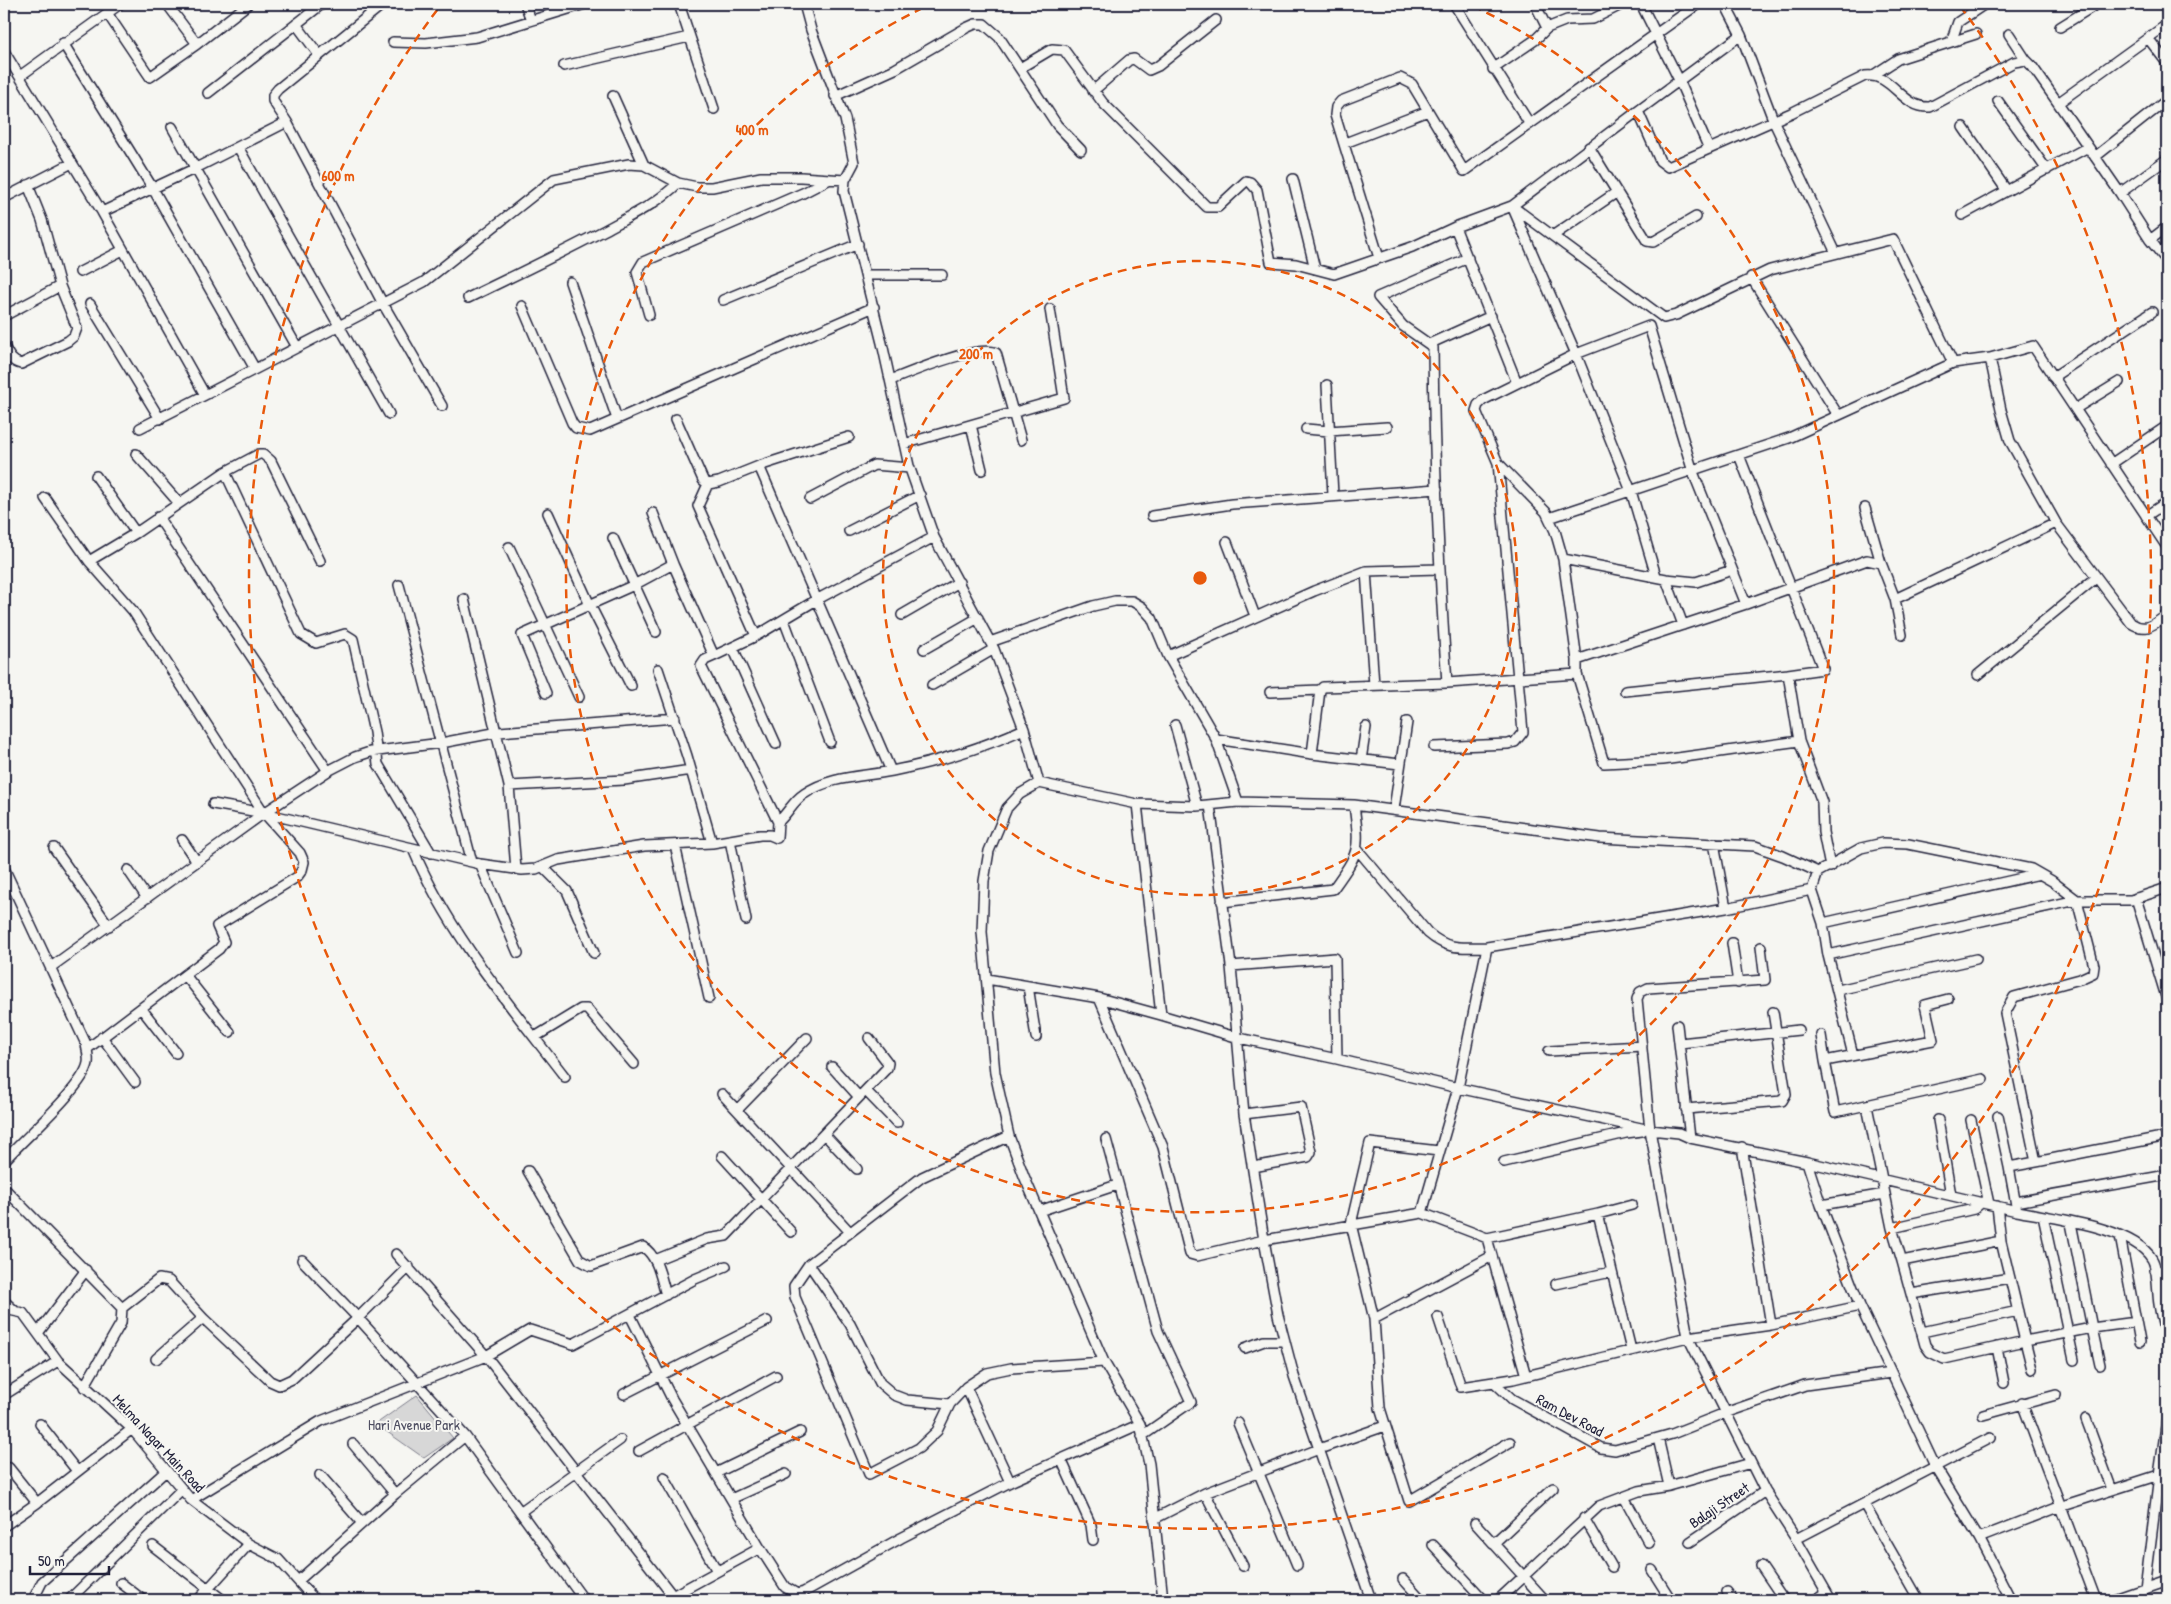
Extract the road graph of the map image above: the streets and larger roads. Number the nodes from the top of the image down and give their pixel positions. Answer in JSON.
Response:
{"nodes":[{"id":1,"x":120,"y":4,"type":"edge"},
{"id":2,"x":167,"y":4,"type":"edge"},
{"id":3,"x":322,"y":4,"type":"edge"},
{"id":4,"x":383,"y":4,"type":"edge"},
{"id":5,"x":525,"y":4,"type":"edge"},
{"id":6,"x":585,"y":4,"type":"edge"},
{"id":7,"x":679,"y":4,"type":"edge"},
{"id":8,"x":804,"y":4,"type":"edge"},
{"id":9,"x":1454,"y":4,"type":"edge"},
{"id":10,"x":1535,"y":4,"type":"edge"},
{"id":11,"x":1623,"y":4,"type":"edge"},
{"id":12,"x":1642,"y":4,"type":"edge"},
{"id":13,"x":1698,"y":4,"type":"edge"},
{"id":14,"x":1725,"y":4,"type":"edge"},
{"id":15,"x":1985,"y":4,"type":"edge"},
{"id":16,"x":2098,"y":4,"type":"edge"},
{"id":17,"x":247,"y":5,"type":"dead end"},
{"id":18,"x":107,"y":13,"type":"junction"},
{"id":19,"x":531,"y":20,"type":"junction"},
{"id":20,"x":1216,"y":20,"type":"dead end"},
{"id":21,"x":296,"y":24,"type":"junction"},
{"id":22,"x":2060,"y":27,"type":"dead end"},
{"id":23,"x":1547,"y":28,"type":"junction"},
{"id":24,"x":2162,"y":28,"type":"dead end"},
{"id":25,"x":1656,"y":33,"type":"junction"},
{"id":26,"x":1976,"y":34,"type":"dead end"},
{"id":27,"x":2009,"y":34,"type":"dead end"},
{"id":28,"x":1741,"y":35,"type":"junction"},
{"id":29,"x":689,"y":37,"type":"junction"},
{"id":30,"x":2148,"y":38,"type":"junction"},
{"id":31,"x":392,"y":42,"type":"dead end"},
{"id":32,"x":1951,"y":42,"type":"junction"},
{"id":33,"x":63,"y":43,"type":"junction"},
{"id":34,"x":197,"y":44,"type":"junction"},
{"id":35,"x":4,"y":51,"type":"edge"},
{"id":36,"x":319,"y":55,"type":"junction"},
{"id":37,"x":2026,"y":60,"type":"junction"},
{"id":38,"x":2167,"y":63,"type":"edge"},
{"id":39,"x":564,"y":66,"type":"dead end"},
{"id":40,"x":1020,"y":68,"type":"junction"},
{"id":41,"x":1493,"y":69,"type":"junction"},
{"id":42,"x":1875,"y":74,"type":"junction"},
{"id":43,"x":20,"y":76,"type":"junction"},
{"id":44,"x":1679,"y":80,"type":"junction"},
{"id":45,"x":1092,"y":91,"type":"junction"},
{"id":46,"x":208,"y":93,"type":"dead end"},
{"id":47,"x":613,"y":96,"type":"dead end"},
{"id":48,"x":835,"y":96,"type":"junction"},
{"id":49,"x":1998,"y":100,"type":"dead end"},
{"id":50,"x":2167,"y":100,"type":"edge"},
{"id":51,"x":2058,"y":103,"type":"junction"},
{"id":52,"x":714,"y":109,"type":"dead end"},
{"id":53,"x":1638,"y":111,"type":"junction"},
{"id":54,"x":1428,"y":112,"type":"junction"},
{"id":55,"x":287,"y":122,"type":"junction"},
{"id":56,"x":1774,"y":122,"type":"junction"},
{"id":57,"x":1529,"y":123,"type":"junction"},
{"id":58,"x":172,"y":127,"type":"dead end"},
{"id":59,"x":1963,"y":127,"type":"dead end"},
{"id":60,"x":1344,"y":143,"type":"junction"},
{"id":61,"x":238,"y":147,"type":"junction"},
{"id":62,"x":1589,"y":147,"type":"junction"},
{"id":63,"x":2088,"y":147,"type":"junction"},
{"id":64,"x":1709,"y":149,"type":"junction"},
{"id":65,"x":1081,"y":150,"type":"dead end"},
{"id":66,"x":2095,"y":157,"type":"junction"},
{"id":67,"x":2167,"y":158,"type":"edge"},
{"id":68,"x":72,"y":162,"type":"junction"},
{"id":69,"x":644,"y":165,"type":"junction"},
{"id":70,"x":196,"y":168,"type":"junction"},
{"id":71,"x":2047,"y":170,"type":"junction"},
{"id":72,"x":830,"y":179,"type":"junction"},
{"id":73,"x":1293,"y":179,"type":"dead end"},
{"id":74,"x":845,"y":180,"type":"junction"},
{"id":75,"x":678,"y":182,"type":"junction"},
{"id":76,"x":28,"y":186,"type":"junction"},
{"id":77,"x":152,"y":187,"type":"junction"},
{"id":78,"x":2007,"y":191,"type":"junction"},
{"id":79,"x":1617,"y":192,"type":"junction"},
{"id":80,"x":2120,"y":193,"type":"junction"},
{"id":81,"x":4,"y":198,"type":"edge"},
{"id":82,"x":1512,"y":206,"type":"junction"},
{"id":83,"x":102,"y":212,"type":"junction"},
{"id":84,"x":1962,"y":215,"type":"dead end"},
{"id":85,"x":1696,"y":217,"type":"dead end"},
{"id":86,"x":1455,"y":227,"type":"junction"},
{"id":87,"x":2167,"y":228,"type":"edge"},
{"id":88,"x":1554,"y":236,"type":"junction"},
{"id":89,"x":2150,"y":240,"type":"junction"},
{"id":90,"x":858,"y":244,"type":"junction"},
{"id":91,"x":123,"y":250,"type":"junction"},
{"id":92,"x":1836,"y":253,"type":"junction"},
{"id":93,"x":1379,"y":258,"type":"junction"},
{"id":94,"x":1468,"y":258,"type":"junction"},
{"id":95,"x":2167,"y":261,"type":"edge"},
{"id":96,"x":1315,"y":269,"type":"junction"},
{"id":97,"x":80,"y":272,"type":"dead end"},
{"id":98,"x":866,"y":275,"type":"junction"},
{"id":99,"x":942,"y":275,"type":"dead end"},
{"id":100,"x":1751,"y":277,"type":"junction"},
{"id":101,"x":570,"y":282,"type":"dead end"},
{"id":102,"x":60,"y":286,"type":"junction"},
{"id":103,"x":468,"y":298,"type":"dead end"},
{"id":104,"x":723,"y":300,"type":"dead end"},
{"id":105,"x":382,"y":302,"type":"junction"},
{"id":106,"x":90,"y":304,"type":"dead end"},
{"id":107,"x":522,"y":306,"type":"dead end"},
{"id":108,"x":874,"y":307,"type":"junction"},
{"id":109,"x":1050,"y":309,"type":"dead end"},
{"id":110,"x":2152,"y":312,"type":"dead end"},
{"id":111,"x":649,"y":315,"type":"dead end"},
{"id":112,"x":4,"y":316,"type":"edge"},
{"id":113,"x":1491,"y":316,"type":"junction"},
{"id":114,"x":338,"y":326,"type":"junction"},
{"id":115,"x":1429,"y":344,"type":"junction"},
{"id":116,"x":4,"y":346,"type":"edge"},
{"id":117,"x":297,"y":348,"type":"junction"},
{"id":118,"x":1576,"y":354,"type":"junction"},
{"id":119,"x":1990,"y":358,"type":"junction"},
{"id":120,"x":1953,"y":363,"type":"junction"},
{"id":121,"x":255,"y":369,"type":"junction"},
{"id":122,"x":2054,"y":377,"type":"junction"},
{"id":123,"x":891,"y":380,"type":"junction"},
{"id":124,"x":2119,"y":382,"type":"dead end"},
{"id":125,"x":1517,"y":383,"type":"junction"},
{"id":126,"x":1327,"y":385,"type":"dead end"},
{"id":127,"x":205,"y":395,"type":"junction"},
{"id":128,"x":442,"y":406,"type":"dead end"},
{"id":129,"x":2075,"y":409,"type":"junction"},
{"id":130,"x":1014,"y":412,"type":"junction"},
{"id":131,"x":389,"y":414,"type":"dead end"},
{"id":132,"x":1838,"y":415,"type":"junction"},
{"id":133,"x":160,"y":419,"type":"junction"},
{"id":134,"x":618,"y":419,"type":"junction"},
{"id":135,"x":676,"y":419,"type":"dead end"},
{"id":136,"x":971,"y":425,"type":"junction"},
{"id":137,"x":2167,"y":426,"type":"edge"},
{"id":138,"x":1386,"y":427,"type":"dead end"},
{"id":139,"x":140,"y":428,"type":"dead end"},
{"id":140,"x":1306,"y":429,"type":"dead end"},
{"id":141,"x":1329,"y":431,"type":"junction"},
{"id":142,"x":849,"y":437,"type":"dead end"},
{"id":143,"x":1021,"y":440,"type":"dead end"},
{"id":144,"x":904,"y":444,"type":"junction"},
{"id":145,"x":136,"y":454,"type":"dead end"},
{"id":146,"x":1739,"y":455,"type":"junction"},
{"id":147,"x":1498,"y":463,"type":"junction"},
{"id":148,"x":2110,"y":464,"type":"junction"},
{"id":149,"x":759,"y":466,"type":"junction"},
{"id":150,"x":910,"y":468,"type":"junction"},
{"id":151,"x":982,"y":470,"type":"dead end"},
{"id":152,"x":225,"y":472,"type":"junction"},
{"id":153,"x":1693,"y":472,"type":"junction"},
{"id":154,"x":96,"y":476,"type":"dead end"},
{"id":155,"x":708,"y":484,"type":"junction"},
{"id":156,"x":1437,"y":489,"type":"junction"},
{"id":157,"x":1630,"y":491,"type":"junction"},
{"id":158,"x":920,"y":495,"type":"junction"},
{"id":159,"x":1333,"y":495,"type":"junction"},
{"id":160,"x":45,"y":498,"type":"dead end"},
{"id":161,"x":810,"y":499,"type":"dead end"},
{"id":162,"x":178,"y":502,"type":"junction"},
{"id":163,"x":2167,"y":502,"type":"edge"},
{"id":164,"x":1865,"y":508,"type":"dead end"},
{"id":165,"x":548,"y":513,"type":"dead end"},
{"id":166,"x":653,"y":513,"type":"dead end"},
{"id":167,"x":1152,"y":516,"type":"dead end"},
{"id":168,"x":2146,"y":516,"type":"junction"},
{"id":169,"x":158,"y":517,"type":"junction"},
{"id":170,"x":1549,"y":518,"type":"junction"},
{"id":171,"x":2056,"y":523,"type":"junction"},
{"id":172,"x":849,"y":531,"type":"dead end"},
{"id":173,"x":136,"y":533,"type":"junction"},
{"id":174,"x":934,"y":537,"type":"junction"},
{"id":175,"x":613,"y":538,"type":"dead end"},
{"id":176,"x":1227,"y":542,"type":"dead end"},
{"id":177,"x":2167,"y":547,"type":"edge"},
{"id":178,"x":509,"y":548,"type":"dead end"},
{"id":179,"x":1563,"y":559,"type":"junction"},
{"id":180,"x":89,"y":561,"type":"junction"},
{"id":181,"x":320,"y":561,"type":"dead end"},
{"id":182,"x":1882,"y":563,"type":"junction"},
{"id":183,"x":673,"y":564,"type":"junction"},
{"id":184,"x":1439,"y":569,"type":"junction"},
{"id":185,"x":1732,"y":570,"type":"junction"},
{"id":186,"x":1366,"y":571,"type":"junction"},
{"id":187,"x":1656,"y":576,"type":"junction"},
{"id":188,"x":2096,"y":578,"type":"junction"},
{"id":189,"x":1666,"y":579,"type":"junction"},
{"id":190,"x":959,"y":582,"type":"junction"},
{"id":191,"x":634,"y":585,"type":"junction"},
{"id":192,"x":399,"y":586,"type":"dead end"},
{"id":193,"x":1790,"y":587,"type":"junction"},
{"id":194,"x":464,"y":599,"type":"dead end"},
{"id":195,"x":818,"y":599,"type":"junction"},
{"id":196,"x":1895,"y":599,"type":"junction"},
{"id":197,"x":588,"y":604,"type":"junction"},
{"id":198,"x":1746,"y":604,"type":"junction"},
{"id":199,"x":902,"y":615,"type":"dead end"},
{"id":200,"x":2167,"y":615,"type":"edge"},
{"id":201,"x":1255,"y":616,"type":"junction"},
{"id":202,"x":978,"y":618,"type":"junction"},
{"id":203,"x":784,"y":620,"type":"junction"},
{"id":204,"x":546,"y":623,"type":"junction"},
{"id":205,"x":1683,"y":625,"type":"junction"},
{"id":206,"x":656,"y":632,"type":"dead end"},
{"id":207,"x":1902,"y":635,"type":"dead end"},
{"id":208,"x":756,"y":636,"type":"junction"},
{"id":209,"x":992,"y":645,"type":"junction"},
{"id":210,"x":733,"y":648,"type":"junction"},
{"id":211,"x":924,"y":648,"type":"dead end"},
{"id":212,"x":714,"y":656,"type":"junction"},
{"id":213,"x":1168,"y":656,"type":"junction"},
{"id":214,"x":1577,"y":660,"type":"junction"},
{"id":215,"x":658,"y":670,"type":"dead end"},
{"id":216,"x":1577,"y":674,"type":"junction"},
{"id":217,"x":1788,"y":674,"type":"junction"},
{"id":218,"x":1978,"y":675,"type":"dead end"},
{"id":219,"x":1518,"y":678,"type":"junction"},
{"id":220,"x":1447,"y":683,"type":"junction"},
{"id":221,"x":932,"y":685,"type":"dead end"},
{"id":222,"x":1374,"y":685,"type":"junction"},
{"id":223,"x":631,"y":686,"type":"dead end"},
{"id":224,"x":1320,"y":690,"type":"junction"},
{"id":225,"x":1625,"y":691,"type":"dead end"},
{"id":226,"x":546,"y":692,"type":"dead end"},
{"id":227,"x":1270,"y":692,"type":"dead end"},
{"id":228,"x":579,"y":697,"type":"dead end"},
{"id":229,"x":675,"y":718,"type":"junction"},
{"id":230,"x":1407,"y":722,"type":"dead end"},
{"id":231,"x":1175,"y":726,"type":"dead end"},
{"id":232,"x":1366,"y":727,"type":"dead end"},
{"id":233,"x":1024,"y":729,"type":"junction"},
{"id":234,"x":495,"y":733,"type":"junction"},
{"id":235,"x":1216,"y":739,"type":"junction"},
{"id":236,"x":1798,"y":740,"type":"junction"},
{"id":237,"x":830,"y":742,"type":"dead end"},
{"id":238,"x":441,"y":743,"type":"junction"},
{"id":239,"x":776,"y":744,"type":"dead end"},
{"id":240,"x":1434,"y":747,"type":"dead end"},
{"id":241,"x":376,"y":751,"type":"junction"},
{"id":242,"x":1312,"y":754,"type":"junction"},
{"id":243,"x":1361,"y":760,"type":"junction"},
{"id":244,"x":1400,"y":764,"type":"junction"},
{"id":245,"x":691,"y":770,"type":"junction"},
{"id":246,"x":328,"y":771,"type":"junction"},
{"id":247,"x":891,"y":771,"type":"junction"},
{"id":248,"x":1039,"y":783,"type":"junction"},
{"id":249,"x":509,"y":786,"type":"junction"},
{"id":250,"x":1238,"y":802,"type":"junction"},
{"id":251,"x":213,"y":804,"type":"dead end"},
{"id":252,"x":1137,"y":804,"type":"junction"},
{"id":253,"x":1210,"y":805,"type":"junction"},
{"id":254,"x":1197,"y":806,"type":"junction"},
{"id":255,"x":1354,"y":806,"type":"junction"},
{"id":256,"x":1394,"y":809,"type":"junction"},
{"id":257,"x":264,"y":813,"type":"junction"},
{"id":258,"x":778,"y":822,"type":"junction"},
{"id":259,"x":182,"y":840,"type":"dead end"},
{"id":260,"x":730,"y":840,"type":"junction"},
{"id":261,"x":1714,"y":842,"type":"junction"},
{"id":262,"x":712,"y":843,"type":"junction"},
{"id":263,"x":676,"y":845,"type":"junction"},
{"id":264,"x":54,"y":848,"type":"dead end"},
{"id":265,"x":413,"y":849,"type":"junction"},
{"id":266,"x":1358,"y":849,"type":"junction"},
{"id":267,"x":431,"y":853,"type":"junction"},
{"id":268,"x":197,"y":862,"type":"junction"},
{"id":269,"x":476,"y":863,"type":"junction"},
{"id":270,"x":543,"y":867,"type":"junction"},
{"id":271,"x":1830,"y":867,"type":"junction"},
{"id":272,"x":4,"y":868,"type":"edge"},
{"id":273,"x":516,"y":869,"type":"junction"},
{"id":274,"x":128,"y":870,"type":"dead end"},
{"id":275,"x":1818,"y":872,"type":"junction"},
{"id":276,"x":2040,"y":874,"type":"junction"},
{"id":277,"x":2167,"y":888,"type":"edge"},
{"id":278,"x":1812,"y":890,"type":"junction"},
{"id":279,"x":147,"y":898,"type":"junction"},
{"id":280,"x":2136,"y":898,"type":"junction"},
{"id":281,"x":2077,"y":900,"type":"junction"},
{"id":282,"x":1222,"y":902,"type":"junction"},
{"id":283,"x":1726,"y":908,"type":"junction"},
{"id":284,"x":746,"y":920,"type":"dead end"},
{"id":285,"x":1823,"y":923,"type":"junction"},
{"id":286,"x":109,"y":926,"type":"junction"},
{"id":287,"x":1732,"y":944,"type":"dead end"},
{"id":288,"x":1487,"y":947,"type":"junction"},
{"id":289,"x":1761,"y":947,"type":"dead end"},
{"id":290,"x":518,"y":953,"type":"dead end"},
{"id":291,"x":594,"y":953,"type":"dead end"},
{"id":292,"x":1828,"y":955,"type":"junction"},
{"id":293,"x":1976,"y":959,"type":"dead end"},
{"id":294,"x":1231,"y":966,"type":"junction"},
{"id":295,"x":51,"y":967,"type":"junction"},
{"id":296,"x":185,"y":974,"type":"junction"},
{"id":297,"x":987,"y":979,"type":"junction"},
{"id":298,"x":1738,"y":983,"type":"junction"},
{"id":299,"x":1028,"y":986,"type":"junction"},
{"id":300,"x":1838,"y":990,"type":"junction"},
{"id":301,"x":709,"y":998,"type":"dead end"},
{"id":302,"x":1099,"y":998,"type":"junction"},
{"id":303,"x":1948,"y":1000,"type":"dead end"},
{"id":304,"x":2167,"y":1000,"type":"edge"},
{"id":305,"x":141,"y":1008,"type":"junction"},
{"id":306,"x":1772,"y":1012,"type":"dead end"},
{"id":307,"x":1161,"y":1015,"type":"junction"},
{"id":308,"x":1677,"y":1025,"type":"dead end"},
{"id":309,"x":1799,"y":1030,"type":"dead end"},
{"id":310,"x":230,"y":1032,"type":"dead end"},
{"id":311,"x":1776,"y":1034,"type":"junction"},
{"id":312,"x":1821,"y":1035,"type":"dead end"},
{"id":313,"x":102,"y":1037,"type":"junction"},
{"id":314,"x":535,"y":1038,"type":"junction"},
{"id":315,"x":807,"y":1038,"type":"dead end"},
{"id":316,"x":869,"y":1038,"type":"dead end"},
{"id":317,"x":1036,"y":1038,"type":"dead end"},
{"id":318,"x":1239,"y":1038,"type":"junction"},
{"id":319,"x":1680,"y":1043,"type":"junction"},
{"id":320,"x":1642,"y":1046,"type":"junction"},
{"id":321,"x":86,"y":1049,"type":"junction"},
{"id":322,"x":1549,"y":1051,"type":"dead end"},
{"id":323,"x":176,"y":1053,"type":"dead end"},
{"id":324,"x":1852,"y":1054,"type":"junction"},
{"id":325,"x":1337,"y":1059,"type":"junction"},
{"id":326,"x":1825,"y":1061,"type":"junction"},
{"id":327,"x":634,"y":1064,"type":"dead end"},
{"id":328,"x":832,"y":1067,"type":"dead end"},
{"id":329,"x":565,"y":1077,"type":"dead end"},
{"id":330,"x":1983,"y":1079,"type":"dead end"},
{"id":331,"x":135,"y":1082,"type":"dead end"},
{"id":332,"x":1458,"y":1088,"type":"junction"},
{"id":333,"x":722,"y":1094,"type":"dead end"},
{"id":334,"x":862,"y":1094,"type":"junction"},
{"id":335,"x":1867,"y":1106,"type":"junction"},
{"id":336,"x":1686,"y":1109,"type":"junction"},
{"id":337,"x":737,"y":1110,"type":"junction"},
{"id":338,"x":1244,"y":1114,"type":"junction"},
{"id":339,"x":1998,"y":1116,"type":"dead end"},
{"id":340,"x":1938,"y":1120,"type":"dead end"},
{"id":341,"x":1971,"y":1120,"type":"dead end"},
{"id":342,"x":897,"y":1123,"type":"dead end"},
{"id":343,"x":1650,"y":1130,"type":"junction"},
{"id":344,"x":824,"y":1134,"type":"junction"},
{"id":345,"x":1009,"y":1136,"type":"junction"},
{"id":346,"x":1690,"y":1138,"type":"junction"},
{"id":347,"x":2157,"y":1138,"type":"dead end"},
{"id":348,"x":1106,"y":1139,"type":"dead end"},
{"id":349,"x":1742,"y":1147,"type":"junction"},
{"id":350,"x":1439,"y":1151,"type":"junction"},
{"id":351,"x":722,"y":1156,"type":"dead end"},
{"id":352,"x":4,"y":1161,"type":"edge"},
{"id":353,"x":1504,"y":1162,"type":"dead end"},
{"id":354,"x":1807,"y":1162,"type":"junction"},
{"id":355,"x":2036,"y":1162,"type":"junction"},
{"id":356,"x":1253,"y":1167,"type":"junction"},
{"id":357,"x":2009,"y":1167,"type":"junction"},
{"id":358,"x":792,"y":1168,"type":"junction"},
{"id":359,"x":857,"y":1169,"type":"dead end"},
{"id":360,"x":528,"y":1171,"type":"dead end"},
{"id":361,"x":2167,"y":1175,"type":"edge"},
{"id":362,"x":1881,"y":1179,"type":"junction"},
{"id":363,"x":1117,"y":1185,"type":"junction"},
{"id":364,"x":4,"y":1188,"type":"edge"},
{"id":365,"x":1884,"y":1194,"type":"junction"},
{"id":366,"x":1951,"y":1195,"type":"junction"},
{"id":367,"x":762,"y":1198,"type":"junction"},
{"id":368,"x":1989,"y":1204,"type":"junction"},
{"id":369,"x":1632,"y":1205,"type":"dead end"},
{"id":370,"x":1821,"y":1205,"type":"junction"},
{"id":371,"x":2016,"y":1206,"type":"junction"},
{"id":372,"x":1039,"y":1211,"type":"junction"},
{"id":373,"x":1422,"y":1213,"type":"junction"},
{"id":374,"x":1598,"y":1214,"type":"junction"},
{"id":375,"x":2043,"y":1216,"type":"junction"},
{"id":376,"x":2071,"y":1223,"type":"junction"},
{"id":377,"x":1352,"y":1224,"type":"junction"},
{"id":378,"x":1892,"y":1228,"type":"junction"},
{"id":379,"x":791,"y":1232,"type":"dead end"},
{"id":380,"x":850,"y":1232,"type":"junction"},
{"id":381,"x":2120,"y":1236,"type":"junction"},
{"id":382,"x":1487,"y":1238,"type":"junction"},
{"id":383,"x":1264,"y":1240,"type":"junction"},
{"id":384,"x":2002,"y":1241,"type":"junction"},
{"id":385,"x":396,"y":1254,"type":"dead end"},
{"id":386,"x":1492,"y":1256,"type":"junction"},
{"id":387,"x":302,"y":1260,"type":"dead end"},
{"id":388,"x":654,"y":1260,"type":"junction"},
{"id":389,"x":1902,"y":1261,"type":"junction"},
{"id":390,"x":808,"y":1264,"type":"junction"},
{"id":391,"x":726,"y":1266,"type":"dead end"},
{"id":392,"x":409,"y":1267,"type":"junction"},
{"id":393,"x":86,"y":1270,"type":"junction"},
{"id":394,"x":2154,"y":1270,"type":"junction"},
{"id":395,"x":1611,"y":1272,"type":"junction"},
{"id":396,"x":2167,"y":1272,"type":"edge"},
{"id":397,"x":2010,"y":1278,"type":"junction"},
{"id":398,"x":1556,"y":1284,"type":"dead end"},
{"id":399,"x":1911,"y":1294,"type":"junction"},
{"id":400,"x":666,"y":1295,"type":"junction"},
{"id":401,"x":4,"y":1301,"type":"edge"},
{"id":402,"x":1860,"y":1306,"type":"junction"},
{"id":403,"x":122,"y":1308,"type":"junction"},
{"id":404,"x":15,"y":1311,"type":"junction"},
{"id":405,"x":2018,"y":1311,"type":"junction"},
{"id":406,"x":4,"y":1313,"type":"edge"},
{"id":407,"x":630,"y":1315,"type":"junction"},
{"id":408,"x":203,"y":1318,"type":"junction"},
{"id":409,"x":358,"y":1318,"type":"junction"},
{"id":410,"x":1438,"y":1318,"type":"dead end"},
{"id":411,"x":1374,"y":1319,"type":"junction"},
{"id":412,"x":767,"y":1321,"type":"dead end"},
{"id":413,"x":2136,"y":1322,"type":"junction"},
{"id":414,"x":1771,"y":1325,"type":"junction"},
{"id":415,"x":2092,"y":1328,"type":"junction"},
{"id":416,"x":38,"y":1332,"type":"junction"},
{"id":417,"x":1922,"y":1332,"type":"junction"},
{"id":418,"x":2068,"y":1333,"type":"junction"},
{"id":419,"x":1688,"y":1338,"type":"junction"},
{"id":420,"x":1285,"y":1341,"type":"junction"},
{"id":421,"x":2025,"y":1341,"type":"junction"},
{"id":422,"x":2140,"y":1342,"type":"dead end"},
{"id":423,"x":2167,"y":1342,"type":"edge"},
{"id":424,"x":1997,"y":1347,"type":"junction"},
{"id":425,"x":1245,"y":1348,"type":"dead end"},
{"id":426,"x":1631,"y":1350,"type":"junction"},
{"id":427,"x":486,"y":1356,"type":"junction"},
{"id":428,"x":156,"y":1359,"type":"dead end"},
{"id":429,"x":2074,"y":1360,"type":"dead end"},
{"id":430,"x":58,"y":1361,"type":"junction"},
{"id":431,"x":1104,"y":1362,"type":"junction"},
{"id":432,"x":2100,"y":1365,"type":"dead end"},
{"id":433,"x":2032,"y":1369,"type":"dead end"},
{"id":434,"x":1891,"y":1373,"type":"junction"},
{"id":435,"x":660,"y":1376,"type":"junction"},
{"id":436,"x":776,"y":1376,"type":"dead end"},
{"id":437,"x":1526,"y":1376,"type":"junction"},
{"id":438,"x":1494,"y":1382,"type":"junction"},
{"id":439,"x":2004,"y":1383,"type":"dead end"},
{"id":440,"x":419,"y":1384,"type":"junction"},
{"id":441,"x":84,"y":1387,"type":"junction"},
{"id":442,"x":966,"y":1387,"type":"junction"},
{"id":443,"x":624,"y":1394,"type":"dead end"},
{"id":444,"x":4,"y":1395,"type":"edge"},
{"id":445,"x":2056,"y":1395,"type":"dead end"},
{"id":446,"x":2022,"y":1403,"type":"junction"},
{"id":447,"x":950,"y":1404,"type":"junction"},
{"id":448,"x":1725,"y":1413,"type":"junction"},
{"id":449,"x":1983,"y":1416,"type":"dead end"},
{"id":450,"x":2086,"y":1418,"type":"dead end"},
{"id":451,"x":2167,"y":1419,"type":"edge"},
{"id":452,"x":686,"y":1423,"type":"junction"},
{"id":453,"x":1238,"y":1423,"type":"dead end"},
{"id":454,"x":40,"y":1424,"type":"dead end"},
{"id":455,"x":1140,"y":1424,"type":"junction"},
{"id":456,"x":1385,"y":1426,"type":"junction"},
{"id":457,"x":132,"y":1429,"type":"junction"},
{"id":458,"x":800,"y":1432,"type":"dead end"},
{"id":459,"x":465,"y":1436,"type":"junction"},
{"id":460,"x":1142,"y":1436,"type":"junction"},
{"id":461,"x":1658,"y":1438,"type":"junction"},
{"id":462,"x":1990,"y":1438,"type":"dead end"},
{"id":463,"x":620,"y":1440,"type":"dead end"},
{"id":464,"x":1510,"y":1442,"type":"dead end"},
{"id":465,"x":353,"y":1444,"type":"dead end"},
{"id":466,"x":1319,"y":1449,"type":"junction"},
{"id":467,"x":640,"y":1450,"type":"dead end"},
{"id":468,"x":1061,"y":1459,"type":"junction"},
{"id":469,"x":1751,"y":1463,"type":"junction"},
{"id":470,"x":5,"y":1466,"type":"edge"},
{"id":471,"x":1935,"y":1466,"type":"junction"},
{"id":472,"x":77,"y":1471,"type":"junction"},
{"id":473,"x":166,"y":1471,"type":"junction"},
{"id":474,"x":576,"y":1472,"type":"junction"},
{"id":475,"x":1257,"y":1472,"type":"junction"},
{"id":476,"x":2162,"y":1472,"type":"edge"},
{"id":477,"x":716,"y":1473,"type":"junction"},
{"id":478,"x":320,"y":1474,"type":"dead end"},
{"id":479,"x":786,"y":1474,"type":"dead end"},
{"id":480,"x":664,"y":1477,"type":"dead end"},
{"id":481,"x":1010,"y":1482,"type":"junction"},
{"id":482,"x":1669,"y":1486,"type":"junction"},
{"id":483,"x":1553,"y":1488,"type":"dead end"},
{"id":484,"x":182,"y":1489,"type":"junction"},
{"id":485,"x":2112,"y":1490,"type":"junction"},
{"id":486,"x":1765,"y":1491,"type":"junction"},
{"id":487,"x":1205,"y":1493,"type":"junction"},
{"id":488,"x":395,"y":1494,"type":"junction"},
{"id":489,"x":1624,"y":1497,"type":"junction"},
{"id":490,"x":731,"y":1498,"type":"junction"},
{"id":491,"x":191,"y":1500,"type":"junction"},
{"id":492,"x":37,"y":1503,"type":"junction"},
{"id":493,"x":1864,"y":1504,"type":"junction"},
{"id":494,"x":2059,"y":1507,"type":"junction"},
{"id":495,"x":520,"y":1512,"type":"junction"},
{"id":496,"x":1584,"y":1518,"type":"junction"},
{"id":497,"x":1154,"y":1519,"type":"junction"},
{"id":498,"x":362,"y":1523,"type":"junction"},
{"id":499,"x":1475,"y":1523,"type":"dead end"},
{"id":500,"x":4,"y":1526,"type":"edge"},
{"id":501,"x":1979,"y":1538,"type":"junction"},
{"id":502,"x":1796,"y":1539,"type":"junction"},
{"id":503,"x":1093,"y":1540,"type":"dead end"},
{"id":504,"x":1690,"y":1542,"type":"dead end"},
{"id":505,"x":1649,"y":1543,"type":"dead end"},
{"id":506,"x":249,"y":1544,"type":"junction"},
{"id":507,"x":1493,"y":1544,"type":"junction"},
{"id":508,"x":1433,"y":1545,"type":"dead end"},
{"id":509,"x":153,"y":1546,"type":"dead end"},
{"id":510,"x":760,"y":1548,"type":"junction"},
{"id":511,"x":1297,"y":1565,"type":"dead end"},
{"id":512,"x":1243,"y":1566,"type":"dead end"},
{"id":513,"x":1761,"y":1566,"type":"dead end"},
{"id":514,"x":1612,"y":1567,"type":"dead end"},
{"id":515,"x":1652,"y":1570,"type":"dead end"},
{"id":516,"x":717,"y":1571,"type":"junction"},
{"id":517,"x":1522,"y":1577,"type":"junction"},
{"id":518,"x":1403,"y":1579,"type":"dead end"},
{"id":519,"x":2167,"y":1580,"type":"edge"},
{"id":520,"x":298,"y":1581,"type":"junction"},
{"id":521,"x":121,"y":1583,"type":"dead end"},
{"id":522,"x":2145,"y":1588,"type":"junction"},
{"id":523,"x":207,"y":1589,"type":"junction"},
{"id":524,"x":1727,"y":1592,"type":"dead end"},
{"id":525,"x":1829,"y":1597,"type":"edge"},
{"id":526,"x":671,"y":1598,"type":"edge"},
{"id":527,"x":310,"y":1599,"type":"edge"},
{"id":528,"x":33,"y":1600,"type":"edge"},
{"id":529,"x":69,"y":1600,"type":"edge"},
{"id":530,"x":142,"y":1600,"type":"edge"},
{"id":531,"x":198,"y":1600,"type":"edge"},
{"id":532,"x":223,"y":1600,"type":"edge"},
{"id":533,"x":584,"y":1600,"type":"edge"},
{"id":534,"x":1163,"y":1600,"type":"edge"},
{"id":535,"x":1371,"y":1600,"type":"edge"},
{"id":536,"x":1422,"y":1600,"type":"edge"},
{"id":537,"x":1484,"y":1600,"type":"edge"},
{"id":538,"x":1498,"y":1600,"type":"edge"},
{"id":539,"x":1545,"y":1600,"type":"edge"},
{"id":540,"x":1671,"y":1600,"type":"edge"},
{"id":541,"x":1733,"y":1600,"type":"edge"},
{"id":542,"x":1784,"y":1600,"type":"edge"},
{"id":543,"x":1815,"y":1600,"type":"edge"},
{"id":544,"x":1919,"y":1600,"type":"edge"},
{"id":545,"x":2011,"y":1600,"type":"edge"},
{"id":546,"x":2096,"y":1600,"type":"edge"},
{"id":547,"x":2115,"y":1600,"type":"edge"}],
"edges":[{"from":1,"to":18,"type":"street"},
{"from":2,"to":34,"type":"street"},
{"from":3,"to":21,"type":"street"},
{"from":4,"to":36,"type":"street"},
{"from":5,"to":19,"type":"street"},
{"from":6,"to":19,"type":"street"},
{"from":7,"to":29,"type":"street"},
{"from":8,"to":48,"type":"street"},
{"from":9,"to":41,"type":"street"},
{"from":10,"to":23,"type":"street"},
{"from":11,"to":23,"type":"street"},
{"from":12,"to":25,"type":"street"},
{"from":13,"to":25,"type":"street"},
{"from":14,"to":28,"type":"street"},
{"from":15,"to":32,"type":"street"},
{"from":16,"to":22,"type":"street"},
{"from":17,"to":34,"type":"street"},
{"from":18,"to":33,"type":"street"},
{"from":18,"to":34,"type":"street"},
{"from":19,"to":31,"type":"street"},
{"from":20,"to":45,"type":"street"},
{"from":21,"to":36,"type":"street"},
{"from":21,"to":46,"type":"street"},
{"from":23,"to":41,"type":"street"},
{"from":24,"to":30,"type":"street"},
{"from":25,"to":44,"type":"street"},
{"from":25,"to":57,"type":"street"},
{"from":26,"to":32,"type":"street"},
{"from":27,"to":37,"type":"street"},
{"from":28,"to":44,"type":"street"},
{"from":28,"to":56,"type":"street"},
{"from":29,"to":39,"type":"street"},
{"from":29,"to":52,"type":"street"},
{"from":30,"to":38,"type":"street"},
{"from":30,"to":51,"type":"street"},
{"from":32,"to":42,"type":"street"},
{"from":33,"to":43,"type":"street"},
{"from":33,"to":77,"type":"street"},
{"from":35,"to":43,"type":"street"},
{"from":36,"to":55,"type":"street"},
{"from":37,"to":42,"type":"street"},
{"from":37,"to":51,"type":"street"},
{"from":40,"to":45,"type":"street"},
{"from":40,"to":48,"type":"street"},
{"from":40,"to":65,"type":"street"},
{"from":41,"to":57,"type":"street"},
{"from":42,"to":56,"type":"street"},
{"from":43,"to":68,"type":"street"},
{"from":44,"to":53,"type":"street"},
{"from":44,"to":64,"type":"street"},
{"from":45,"to":96,"type":"street"},
{"from":47,"to":69,"type":"street"},
{"from":48,"to":74,"type":"street"},
{"from":49,"to":71,"type":"street"},
{"from":50,"to":66,"type":"street"},
{"from":51,"to":63,"type":"street"},
{"from":53,"to":62,"type":"street"},
{"from":53,"to":64,"type":"street"},
{"from":54,"to":57,"type":"street"},
{"from":54,"to":60,"type":"street"},
{"from":54,"to":60,"type":"street"},
{"from":55,"to":61,"type":"street"},
{"from":55,"to":105,"type":"street"},
{"from":56,"to":64,"type":"street"},
{"from":56,"to":92,"type":"street"},
{"from":58,"to":70,"type":"street"},
{"from":59,"to":78,"type":"street"},
{"from":60,"to":93,"type":"street"},
{"from":61,"to":70,"type":"street"},
{"from":61,"to":114,"type":"street"},
{"from":62,"to":79,"type":"street"},
{"from":62,"to":82,"type":"street"},
{"from":63,"to":66,"type":"street"},
{"from":63,"to":71,"type":"street"},
{"from":66,"to":80,"type":"street"},
{"from":67,"to":80,"type":"street"},
{"from":68,"to":76,"type":"street"},
{"from":68,"to":83,"type":"street"},
{"from":69,"to":75,"type":"street"},
{"from":69,"to":105,"type":"street"},
{"from":70,"to":77,"type":"street"},
{"from":70,"to":117,"type":"street"},
{"from":71,"to":78,"type":"street"},
{"from":72,"to":74,"type":"street"},
{"from":72,"to":75,"type":"street"},
{"from":72,"to":111,"type":"street"},
{"from":73,"to":96,"type":"street"},
{"from":74,"to":90,"type":"street"},
{"from":75,"to":103,"type":"street"},
{"from":76,"to":81,"type":"street"},
{"from":76,"to":102,"type":"street"},
{"from":77,"to":83,"type":"street"},
{"from":77,"to":121,"type":"street"},
{"from":78,"to":84,"type":"street"},
{"from":79,"to":85,"type":"street"},
{"from":79,"to":88,"type":"street"},
{"from":80,"to":89,"type":"street"},
{"from":82,"to":86,"type":"street"},
{"from":82,"to":88,"type":"street"},
{"from":82,"to":118,"type":"street"},
{"from":83,"to":91,"type":"street"},
{"from":86,"to":93,"type":"street"},
{"from":86,"to":94,"type":"street"},
{"from":87,"to":89,"type":"street"},
{"from":88,"to":100,"type":"street"},
{"from":89,"to":95,"type":"street"},
{"from":90,"to":98,"type":"street"},
{"from":90,"to":104,"type":"street"},
{"from":91,"to":97,"type":"street"},
{"from":91,"to":127,"type":"street"},
{"from":92,"to":100,"type":"street"},
{"from":92,"to":120,"type":"street"},
{"from":93,"to":96,"type":"street"},
{"from":94,"to":113,"type":"street"},
{"from":94,"to":115,"type":"street"},
{"from":98,"to":99,"type":"street"},
{"from":98,"to":108,"type":"street"},
{"from":100,"to":132,"type":"street"},
{"from":101,"to":134,"type":"street"},
{"from":102,"to":112,"type":"street"},
{"from":102,"to":116,"type":"street"},
{"from":105,"to":114,"type":"street"},
{"from":105,"to":128,"type":"street"},
{"from":106,"to":133,"type":"street"},
{"from":107,"to":134,"type":"street"},
{"from":108,"to":123,"type":"street"},
{"from":108,"to":134,"type":"street"},
{"from":109,"to":130,"type":"street"},
{"from":110,"to":122,"type":"street"},
{"from":113,"to":115,"type":"street"},
{"from":113,"to":125,"type":"street"},
{"from":114,"to":117,"type":"street"},
{"from":114,"to":131,"type":"street"},
{"from":115,"to":156,"type":"street"},
{"from":117,"to":121,"type":"street"},
{"from":118,"to":125,"type":"street"},
{"from":118,"to":153,"type":"street"},
{"from":118,"to":157,"type":"street"},
{"from":119,"to":120,"type":"street"},
{"from":119,"to":122,"type":"street"},
{"from":119,"to":171,"type":"street"},
{"from":120,"to":132,"type":"street"},
{"from":121,"to":127,"type":"street"},
{"from":122,"to":129,"type":"street"},
{"from":123,"to":130,"type":"street"},
{"from":123,"to":144,"type":"street"},
{"from":124,"to":129,"type":"street"},
{"from":125,"to":147,"type":"street"},
{"from":126,"to":141,"type":"street"},
{"from":127,"to":133,"type":"street"},
{"from":129,"to":148,"type":"street"},
{"from":130,"to":136,"type":"street"},
{"from":130,"to":143,"type":"street"},
{"from":132,"to":146,"type":"street"},
{"from":133,"to":139,"type":"street"},
{"from":135,"to":155,"type":"street"},
{"from":136,"to":144,"type":"street"},
{"from":136,"to":151,"type":"street"},
{"from":137,"to":148,"type":"street"},
{"from":138,"to":141,"type":"street"},
{"from":140,"to":141,"type":"street"},
{"from":141,"to":159,"type":"street"},
{"from":142,"to":149,"type":"street"},
{"from":144,"to":150,"type":"street"},
{"from":145,"to":162,"type":"street"},
{"from":146,"to":153,"type":"street"},
{"from":146,"to":193,"type":"street"},
{"from":147,"to":170,"type":"street"},
{"from":147,"to":219,"type":"street"},
{"from":148,"to":168,"type":"street"},
{"from":149,"to":155,"type":"street"},
{"from":149,"to":195,"type":"street"},
{"from":150,"to":158,"type":"street"},
{"from":150,"to":161,"type":"street"},
{"from":152,"to":162,"type":"street"},
{"from":152,"to":181,"type":"street"},
{"from":152,"to":241,"type":"street"},
{"from":153,"to":157,"type":"street"},
{"from":153,"to":185,"type":"street"},
{"from":154,"to":173,"type":"street"},
{"from":155,"to":208,"type":"street"},
{"from":156,"to":159,"type":"street"},
{"from":156,"to":184,"type":"street"},
{"from":157,"to":170,"type":"street"},
{"from":157,"to":187,"type":"street"},
{"from":158,"to":172,"type":"street"},
{"from":158,"to":174,"type":"street"},
{"from":159,"to":167,"type":"street"},
{"from":160,"to":180,"type":"street"},
{"from":162,"to":169,"type":"street"},
{"from":163,"to":168,"type":"street"},
{"from":164,"to":182,"type":"street"},
{"from":165,"to":197,"type":"street"},
{"from":166,"to":183,"type":"street"},
{"from":168,"to":177,"type":"street"},
{"from":169,"to":173,"type":"street"},
{"from":169,"to":246,"type":"street"},
{"from":170,"to":179,"type":"street"},
{"from":171,"to":188,"type":"street"},
{"from":171,"to":196,"type":"street"},
{"from":173,"to":180,"type":"street"},
{"from":174,"to":190,"type":"street"},
{"from":174,"to":195,"type":"street"},
{"from":175,"to":191,"type":"street"},
{"from":176,"to":201,"type":"street"},
{"from":178,"to":204,"type":"street"},
{"from":179,"to":187,"type":"street"},
{"from":179,"to":214,"type":"street"},
{"from":180,"to":257,"type":"street"},
{"from":182,"to":193,"type":"street"},
{"from":182,"to":196,"type":"street"},
{"from":183,"to":191,"type":"street"},
{"from":183,"to":212,"type":"street"},
{"from":184,"to":186,"type":"street"},
{"from":184,"to":220,"type":"street"},
{"from":185,"to":189,"type":"street"},
{"from":185,"to":198,"type":"street"},
{"from":186,"to":201,"type":"street"},
{"from":186,"to":222,"type":"street"},
{"from":187,"to":189,"type":"street"},
{"from":188,"to":200,"type":"street"},
{"from":188,"to":218,"type":"street"},
{"from":189,"to":205,"type":"street"},
{"from":190,"to":199,"type":"street"},
{"from":190,"to":202,"type":"street"},
{"from":191,"to":197,"type":"street"},
{"from":191,"to":206,"type":"street"},
{"from":192,"to":238,"type":"street"},
{"from":193,"to":198,"type":"street"},
{"from":193,"to":217,"type":"street"},
{"from":194,"to":234,"type":"street"},
{"from":195,"to":203,"type":"street"},
{"from":195,"to":247,"type":"street"},
{"from":196,"to":207,"type":"street"},
{"from":197,"to":204,"type":"street"},
{"from":197,"to":223,"type":"street"},
{"from":198,"to":205,"type":"street"},
{"from":201,"to":213,"type":"street"},
{"from":202,"to":209,"type":"street"},
{"from":202,"to":211,"type":"street"},
{"from":203,"to":208,"type":"street"},
{"from":203,"to":237,"type":"street"},
{"from":204,"to":226,"type":"street"},
{"from":204,"to":228,"type":"street"},
{"from":205,"to":214,"type":"street"},
{"from":208,"to":210,"type":"street"},
{"from":209,"to":213,"type":"street"},
{"from":209,"to":221,"type":"street"},
{"from":209,"to":233,"type":"street"},
{"from":210,"to":212,"type":"street"},
{"from":210,"to":239,"type":"street"},
{"from":212,"to":258,"type":"street"},
{"from":213,"to":235,"type":"street"},
{"from":214,"to":216,"type":"street"},
{"from":215,"to":229,"type":"street"},
{"from":216,"to":219,"type":"street"},
{"from":216,"to":236,"type":"street"},
{"from":217,"to":225,"type":"street"},
{"from":217,"to":236,"type":"street"},
{"from":219,"to":220,"type":"street"},
{"from":219,"to":240,"type":"street"},
{"from":220,"to":222,"type":"street"},
{"from":222,"to":224,"type":"street"},
{"from":224,"to":227,"type":"street"},
{"from":224,"to":242,"type":"street"},
{"from":229,"to":234,"type":"street"},
{"from":229,"to":245,"type":"street"},
{"from":230,"to":244,"type":"street"},
{"from":231,"to":254,"type":"street"},
{"from":232,"to":243,"type":"street"},
{"from":233,"to":247,"type":"street"},
{"from":233,"to":248,"type":"street"},
{"from":234,"to":238,"type":"street"},
{"from":234,"to":249,"type":"street"},
{"from":235,"to":242,"type":"street"},
{"from":235,"to":250,"type":"street"},
{"from":236,"to":271,"type":"street"},
{"from":238,"to":241,"type":"street"},
{"from":238,"to":269,"type":"street"},
{"from":241,"to":246,"type":"street"},
{"from":241,"to":267,"type":"street"},
{"from":242,"to":243,"type":"street"},
{"from":243,"to":244,"type":"street"},
{"from":244,"to":256,"type":"street"},
{"from":245,"to":249,"type":"street"},
{"from":245,"to":262,"type":"street"},
{"from":246,"to":257,"type":"street"},
{"from":247,"to":258,"type":"street"},
{"from":248,"to":252,"type":"street"},
{"from":248,"to":297,"type":"street"},
{"from":249,"to":273,"type":"street"},
{"from":250,"to":253,"type":"street"},
{"from":250,"to":255,"type":"street"},
{"from":251,"to":257,"type":"street"},
{"from":252,"to":254,"type":"street"},
{"from":252,"to":307,"type":"street"},
{"from":253,"to":254,"type":"street"},
{"from":253,"to":282,"type":"street"},
{"from":255,"to":256,"type":"street"},
{"from":255,"to":266,"type":"street"},
{"from":256,"to":261,"type":"street"},
{"from":257,"to":265,"type":"street"},
{"from":257,"to":268,"type":"street"},
{"from":257,"to":296,"type":"street"},
{"from":258,"to":260,"type":"street"},
{"from":259,"to":268,"type":"street"},
{"from":260,"to":262,"type":"street"},
{"from":260,"to":284,"type":"street"},
{"from":261,"to":275,"type":"street"},
{"from":261,"to":283,"type":"street"},
{"from":262,"to":263,"type":"street"},
{"from":263,"to":270,"type":"street"},
{"from":263,"to":301,"type":"street"},
{"from":264,"to":286,"type":"street"},
{"from":265,"to":267,"type":"street"},
{"from":265,"to":314,"type":"street"},
{"from":266,"to":282,"type":"street"},
{"from":266,"to":288,"type":"street"},
{"from":267,"to":269,"type":"street"},
{"from":268,"to":279,"type":"street"},
{"from":269,"to":273,"type":"street"},
{"from":269,"to":290,"type":"street"},
{"from":270,"to":273,"type":"street"},
{"from":270,"to":291,"type":"street"},
{"from":271,"to":275,"type":"street"},
{"from":271,"to":276,"type":"street"},
{"from":272,"to":295,"type":"street"},
{"from":274,"to":279,"type":"street"},
{"from":275,"to":278,"type":"street"},
{"from":276,"to":281,"type":"street"},
{"from":276,"to":285,"type":"street"},
{"from":277,"to":280,"type":"street"},
{"from":278,"to":283,"type":"street"},
{"from":278,"to":285,"type":"street"},
{"from":279,"to":286,"type":"street"},
{"from":280,"to":281,"type":"street"},
{"from":280,"to":304,"type":"street"},
{"from":281,"to":292,"type":"street"},
{"from":281,"to":355,"type":"street"},
{"from":282,"to":294,"type":"street"},
{"from":283,"to":288,"type":"street"},
{"from":285,"to":292,"type":"street"},
{"from":286,"to":295,"type":"street"},
{"from":287,"to":298,"type":"street"},
{"from":288,"to":332,"type":"street"},
{"from":289,"to":298,"type":"street"},
{"from":292,"to":300,"type":"street"},
{"from":293,"to":300,"type":"street"},
{"from":294,"to":318,"type":"street"},
{"from":294,"to":325,"type":"street"},
{"from":295,"to":321,"type":"street"},
{"from":296,"to":305,"type":"street"},
{"from":296,"to":310,"type":"street"},
{"from":297,"to":299,"type":"street"},
{"from":297,"to":345,"type":"street"},
{"from":298,"to":320,"type":"street"},
{"from":299,"to":302,"type":"street"},
{"from":299,"to":317,"type":"street"},
{"from":300,"to":324,"type":"street"},
{"from":302,"to":307,"type":"street"},
{"from":302,"to":383,"type":"street"},
{"from":303,"to":324,"type":"street"},
{"from":305,"to":313,"type":"street"},
{"from":305,"to":323,"type":"street"},
{"from":306,"to":311,"type":"street"},
{"from":307,"to":318,"type":"street"},
{"from":308,"to":319,"type":"street"},
{"from":309,"to":311,"type":"street"},
{"from":311,"to":319,"type":"street"},
{"from":311,"to":336,"type":"street"},
{"from":312,"to":326,"type":"street"},
{"from":313,"to":321,"type":"street"},
{"from":313,"to":331,"type":"street"},
{"from":314,"to":327,"type":"street"},
{"from":314,"to":329,"type":"street"},
{"from":315,"to":337,"type":"street"},
{"from":316,"to":334,"type":"street"},
{"from":318,"to":325,"type":"street"},
{"from":318,"to":338,"type":"street"},
{"from":319,"to":336,"type":"street"},
{"from":320,"to":322,"type":"street"},
{"from":320,"to":343,"type":"street"},
{"from":321,"to":352,"type":"street"},
{"from":324,"to":326,"type":"street"},
{"from":325,"to":332,"type":"street"},
{"from":326,"to":335,"type":"street"},
{"from":328,"to":334,"type":"street"},
{"from":330,"to":335,"type":"street"},
{"from":332,"to":343,"type":"street"},
{"from":332,"to":350,"type":"street"},
{"from":333,"to":337,"type":"street"},
{"from":334,"to":342,"type":"street"},
{"from":334,"to":344,"type":"street"},
{"from":335,"to":362,"type":"street"},
{"from":336,"to":346,"type":"street"},
{"from":337,"to":358,"type":"street"},
{"from":338,"to":356,"type":"street"},
{"from":338,"to":356,"type":"street"},
{"from":339,"to":357,"type":"street"},
{"from":340,"to":366,"type":"street"},
{"from":341,"to":368,"type":"street"},
{"from":343,"to":346,"type":"street"},
{"from":343,"to":353,"type":"street"},
{"from":343,"to":419,"type":"street"},
{"from":344,"to":358,"type":"street"},
{"from":344,"to":359,"type":"street"},
{"from":345,"to":372,"type":"street"},
{"from":345,"to":380,"type":"street"},
{"from":346,"to":349,"type":"street"},
{"from":347,"to":355,"type":"street"},
{"from":348,"to":363,"type":"street"},
{"from":349,"to":354,"type":"street"},
{"from":349,"to":414,"type":"street"},
{"from":350,"to":373,"type":"street"},
{"from":350,"to":377,"type":"street"},
{"from":351,"to":367,"type":"street"},
{"from":354,"to":362,"type":"street"},
{"from":354,"to":370,"type":"street"},
{"from":355,"to":357,"type":"street"},
{"from":356,"to":383,"type":"street"},
{"from":357,"to":371,"type":"street"},
{"from":358,"to":367,"type":"street"},
{"from":358,"to":380,"type":"street"},
{"from":360,"to":388,"type":"street"},
{"from":361,"to":371,"type":"street"},
{"from":362,"to":365,"type":"street"},
{"from":362,"to":366,"type":"street"},
{"from":363,"to":372,"type":"street"},
{"from":363,"to":460,"type":"street"},
{"from":364,"to":393,"type":"street"},
{"from":365,"to":370,"type":"street"},
{"from":365,"to":378,"type":"street"},
{"from":366,"to":368,"type":"street"},
{"from":367,"to":379,"type":"street"},
{"from":367,"to":388,"type":"street"},
{"from":368,"to":371,"type":"street"},
{"from":368,"to":378,"type":"street"},
{"from":368,"to":384,"type":"street"},
{"from":369,"to":374,"type":"street"},
{"from":370,"to":402,"type":"street"},
{"from":371,"to":375,"type":"street"},
{"from":372,"to":431,"type":"street"},
{"from":373,"to":377,"type":"street"},
{"from":373,"to":382,"type":"street"},
{"from":374,"to":382,"type":"street"},
{"from":374,"to":395,"type":"street"},
{"from":375,"to":376,"type":"street"},
{"from":375,"to":418,"type":"street"},
{"from":376,"to":381,"type":"street"},
{"from":376,"to":415,"type":"street"},
{"from":377,"to":383,"type":"street"},
{"from":377,"to":411,"type":"street"},
{"from":378,"to":389,"type":"street"},
{"from":380,"to":390,"type":"street"},
{"from":381,"to":394,"type":"street"},
{"from":381,"to":413,"type":"street"},
{"from":382,"to":386,"type":"street"},
{"from":383,"to":420,"type":"street"},
{"from":384,"to":389,"type":"street"},
{"from":384,"to":397,"type":"street"},
{"from":385,"to":392,"type":"street"},
{"from":386,"to":411,"type":"street"},
{"from":386,"to":437,"type":"street"},
{"from":387,"to":409,"type":"street"},
{"from":388,"to":400,"type":"street"},
{"from":389,"to":399,"type":"street"},
{"from":390,"to":447,"type":"street"},
{"from":390,"to":447,"type":"street"},
{"from":391,"to":400,"type":"street"},
{"from":392,"to":409,"type":"street"},
{"from":392,"to":427,"type":"street"},
{"from":393,"to":403,"type":"street"},
{"from":393,"to":416,"type":"street"},
{"from":394,"to":396,"type":"street"},
{"from":394,"to":423,"type":"street"},
{"from":395,"to":398,"type":"street"},
{"from":395,"to":426,"type":"street"},
{"from":397,"to":399,"type":"street"},
{"from":397,"to":405,"type":"street"},
{"from":399,"to":417,"type":"street"},
{"from":400,"to":407,"type":"street"},
{"from":401,"to":404,"type":"street","name":"Melma Nagar Main Road"},
{"from":402,"to":414,"type":"street"},
{"from":402,"to":434,"type":"street"},
{"from":403,"to":408,"type":"street"},
{"from":403,"to":441,"type":"street"},
{"from":404,"to":406,"type":"street"},
{"from":404,"to":416,"type":"street","name":"Melma Nagar Main Road"},
{"from":405,"to":417,"type":"street"},
{"from":405,"to":421,"type":"street"},
{"from":407,"to":427,"type":"street"},
{"from":407,"to":435,"type":"street"},
{"from":408,"to":409,"type":"street"},
{"from":408,"to":428,"type":"street"},
{"from":409,"to":440,"type":"street"},
{"from":410,"to":438,"type":"street"},
{"from":411,"to":456,"type":"street"},
{"from":412,"to":435,"type":"street"},
{"from":413,"to":415,"type":"street"},
{"from":413,"to":422,"type":"street"},
{"from":414,"to":419,"type":"street"},
{"from":415,"to":418,"type":"street"},
{"from":415,"to":432,"type":"street"},
{"from":416,"to":430,"type":"street","name":"Melma Nagar Main Road"},
{"from":417,"to":424,"type":"street"},
{"from":418,"to":421,"type":"street"},
{"from":418,"to":429,"type":"street"},
{"from":419,"to":426,"type":"street"},
{"from":419,"to":448,"type":"street"},
{"from":420,"to":425,"type":"street"},
{"from":420,"to":466,"type":"street"},
{"from":421,"to":424,"type":"street"},
{"from":421,"to":433,"type":"street"},
{"from":424,"to":439,"type":"street"},
{"from":426,"to":437,"type":"street"},
{"from":427,"to":440,"type":"street"},
{"from":427,"to":474,"type":"street"},
{"from":430,"to":441,"type":"street","name":"Melma Nagar Main Road"},
{"from":430,"to":444,"type":"street"},
{"from":431,"to":442,"type":"street"},
{"from":431,"to":455,"type":"street"},
{"from":434,"to":448,"type":"street","name":"Ram Dev Road"},
{"from":434,"to":471,"type":"street"},
{"from":435,"to":443,"type":"street"},
{"from":435,"to":452,"type":"street"},
{"from":436,"to":452,"type":"street"},
{"from":437,"to":438,"type":"street"},
{"from":438,"to":461,"type":"street","name":"Ram Dev Road"},
{"from":440,"to":459,"type":"street"},
{"from":440,"to":491,"type":"street"},
{"from":441,"to":457,"type":"street","name":"Melma Nagar Main Road"},
{"from":442,"to":447,"type":"street"},
{"from":442,"to":481,"type":"street"},
{"from":445,"to":446,"type":"street"},
{"from":446,"to":449,"type":"street"},
{"from":446,"to":494,"type":"street"},
{"from":448,"to":461,"type":"street","name":"Ram Dev Road"},
{"from":448,"to":469,"type":"street"},
{"from":450,"to":485,"type":"street"},
{"from":451,"to":476,"type":"street"},
{"from":452,"to":467,"type":"street"},
{"from":452,"to":477,"type":"street"},
{"from":453,"to":475,"type":"street"},
{"from":454,"to":472,"type":"street"},
{"from":455,"to":460,"type":"street"},
{"from":455,"to":468,"type":"street"},
{"from":456,"to":464,"type":"street"},
{"from":456,"to":466,"type":"street"},
{"from":457,"to":472,"type":"street"},
{"from":457,"to":473,"type":"street","name":"Melma Nagar Main Road"},
{"from":458,"to":477,"type":"street"},
{"from":459,"to":488,"type":"street"},
{"from":459,"to":495,"type":"street"},
{"from":460,"to":497,"type":"street"},
{"from":461,"to":482,"type":"street"},
{"from":462,"to":471,"type":"street"},
{"from":463,"to":474,"type":"street"},
{"from":465,"to":488,"type":"street"},
{"from":466,"to":475,"type":"street"},
{"from":466,"to":535,"type":"street"},
{"from":468,"to":481,"type":"street"},
{"from":468,"to":503,"type":"street"},
{"from":469,"to":482,"type":"street"},
{"from":469,"to":486,"type":"street"},
{"from":470,"to":492,"type":"street"},
{"from":471,"to":493,"type":"street"},
{"from":471,"to":501,"type":"street"},
{"from":472,"to":492,"type":"street"},
{"from":473,"to":484,"type":"street","name":"Melma Nagar Main Road"},
{"from":473,"to":528,"type":"street"},
{"from":474,"to":495,"type":"street"},
{"from":474,"to":526,"type":"street"},
{"from":475,"to":487,"type":"street"},
{"from":475,"to":511,"type":"street"},
{"from":476,"to":485,"type":"street"},
{"from":476,"to":522,"type":"street"},
{"from":477,"to":490,"type":"street"},
{"from":478,"to":498,"type":"street"},
{"from":479,"to":490,"type":"street"},
{"from":480,"to":516,"type":"street"},
{"from":481,"to":510,"type":"street"},
{"from":482,"to":489,"type":"street"},
{"from":483,"to":507,"type":"street"},
{"from":484,"to":491,"type":"street","name":"Melma Nagar Main Road"},
{"from":484,"to":529,"type":"street"},
{"from":485,"to":494,"type":"street"},
{"from":486,"to":502,"type":"street"},
{"from":486,"to":504,"type":"street","name":"Balaji Street"},
{"from":487,"to":497,"type":"street"},
{"from":487,"to":512,"type":"street"},
{"from":488,"to":498,"type":"street"},
{"from":489,"to":496,"type":"street"},
{"from":489,"to":505,"type":"street"},
{"from":490,"to":510,"type":"street"},
{"from":491,"to":506,"type":"street","name":"Melma Nagar Main Road"},
{"from":492,"to":500,"type":"street"},
{"from":493,"to":502,"type":"street"},
{"from":493,"to":544,"type":"street"},
{"from":494,"to":501,"type":"street"},
{"from":494,"to":546,"type":"street"},
{"from":495,"to":533,"type":"street"},
{"from":496,"to":514,"type":"street"},
{"from":496,"to":517,"type":"street"},
{"from":497,"to":534,"type":"street"},
{"from":498,"to":520,"type":"street"},
{"from":499,"to":507,"type":"street"},
{"from":501,"to":545,"type":"street"},
{"from":502,"to":525,"type":"street"},
{"from":506,"to":520,"type":"street","name":"Melma Nagar Main Road"},
{"from":506,"to":523,"type":"street"},
{"from":507,"to":517,"type":"street"},
{"from":508,"to":537,"type":"street"},
{"from":509,"to":523,"type":"street"},
{"from":510,"to":516,"type":"street"},
{"from":513,"to":542,"type":"street"},
{"from":515,"to":540,"type":"street"},
{"from":516,"to":526,"type":"street"},
{"from":517,"to":538,"type":"street"},
{"from":517,"to":539,"type":"street"},
{"from":518,"to":536,"type":"street"},
{"from":519,"to":522,"type":"street"},
{"from":520,"to":527,"type":"street","name":"Melma Nagar Main Road"},
{"from":521,"to":530,"type":"street"},
{"from":522,"to":547,"type":"street"},
{"from":523,"to":531,"type":"street"},
{"from":523,"to":532,"type":"street"},
{"from":524,"to":541,"type":"street"},
{"from":525,"to":543,"type":"street"}]}
